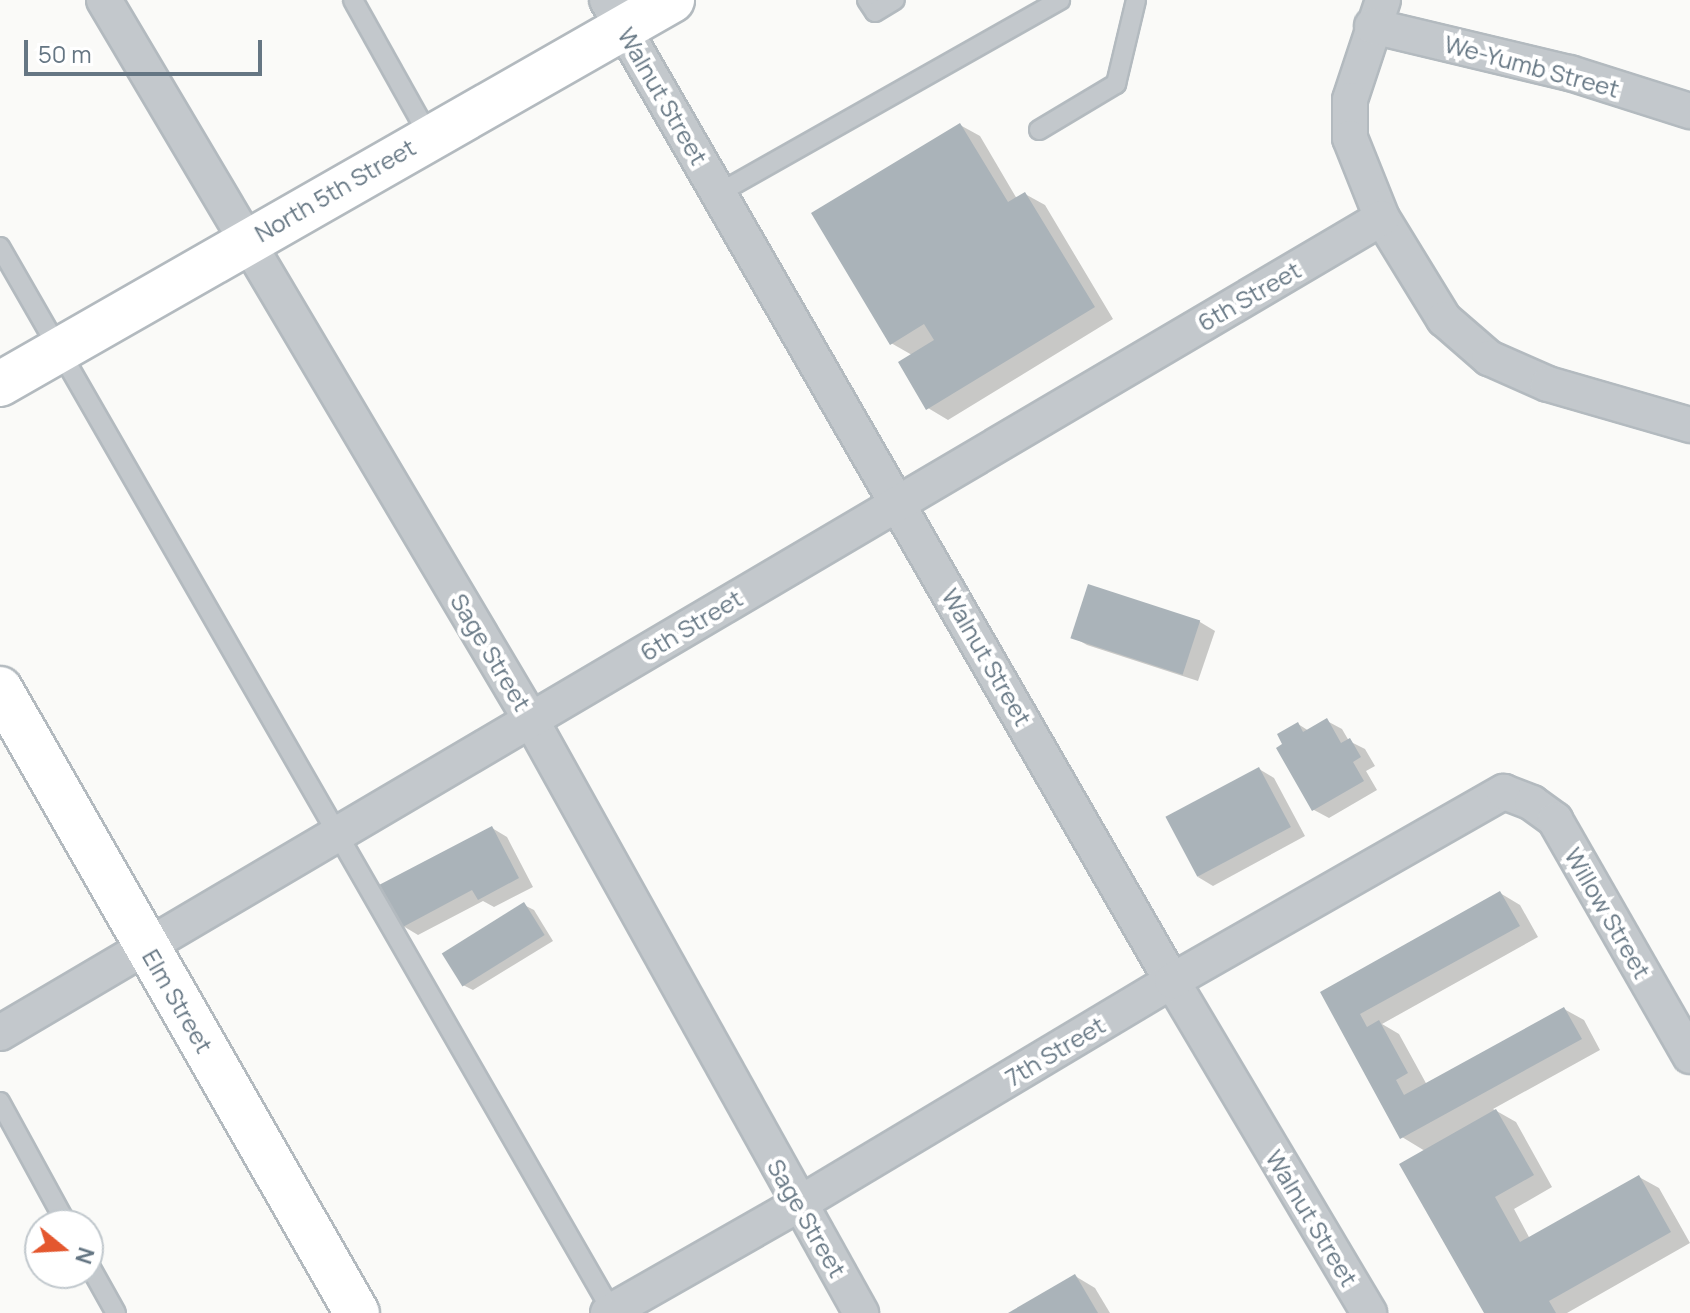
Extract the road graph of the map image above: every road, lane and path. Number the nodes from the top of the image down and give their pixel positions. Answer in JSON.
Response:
{"nodes":[{"id":1,"x":104,"y":0,"type":"edge"},
{"id":2,"x":353,"y":0,"type":"edge"},
{"id":3,"x":672,"y":0,"type":"edge"},
{"id":4,"x":867,"y":0,"type":"edge"},
{"id":5,"x":895,"y":0,"type":"edge"},
{"id":6,"x":1060,"y":0,"type":"edge"},
{"id":7,"x":1136,"y":0,"type":"edge"},
{"id":8,"x":1377,"y":13,"type":"edge"},
{"id":9,"x":615,"y":14,"type":"edge"},
{"id":10,"x":1690,"y":111,"type":"edge"},
{"id":11,"x":1039,"y":130,"type":"dead end"},
{"id":12,"x":429,"y":136,"type":"junction"},
{"id":13,"x":719,"y":193,"type":"junction"},
{"id":14,"x":1382,"y":218,"type":"junction"},
{"id":15,"x":245,"y":241,"type":"junction"},
{"id":16,"x":0,"y":247,"type":"edge"},
{"id":17,"x":60,"y":349,"type":"junction"},
{"id":18,"x":0,"y":384,"type":"edge"},
{"id":19,"x":1690,"y":425,"type":"edge"},
{"id":20,"x":899,"y":502,"type":"junction"},
{"id":21,"x":0,"y":689,"type":"edge"},
{"id":22,"x":531,"y":720,"type":"junction"},
{"id":23,"x":1504,"y":792,"type":"joint"},
{"id":24,"x":339,"y":834,"type":"junction"},
{"id":25,"x":147,"y":949,"type":"junction"},
{"id":26,"x":1172,"y":981,"type":"junction"},
{"id":27,"x":0,"y":1033,"type":"edge"},
{"id":28,"x":1690,"y":1056,"type":"edge"},
{"id":29,"x":0,"y":1102,"type":"edge"},
{"id":30,"x":799,"y":1204,"type":"junction"},
{"id":31,"x":58,"y":1209,"type":"edge"},
{"id":32,"x":103,"y":1289,"type":"edge"},
{"id":33,"x":611,"y":1312,"type":"edge"},
{"id":34,"x":116,"y":1313,"type":"edge"},
{"id":35,"x":357,"y":1313,"type":"edge"},
{"id":36,"x":861,"y":1313,"type":"edge"},
{"id":37,"x":1369,"y":1313,"type":"edge"}],
"edges":[{"from":1,"to":15,"type":"street","name":"Sage Street"},
{"from":2,"to":12,"type":"lane"},
{"from":3,"to":9,"type":"main road","name":"North 5th Street"},
{"from":4,"to":5,"type":"lane"},
{"from":6,"to":13,"type":"lane"},
{"from":7,"to":11,"type":"lane"},
{"from":8,"to":10,"type":"street","name":"We-Yumb Street"},
{"from":8,"to":14,"type":"street"},
{"from":9,"to":12,"type":"main road","name":"North 5th Street"},
{"from":9,"to":13,"type":"street","name":"Walnut Street"},
{"from":12,"to":15,"type":"main road","name":"North 5th Street"},
{"from":13,"to":20,"type":"street","name":"Walnut Street"},
{"from":14,"to":19,"type":"street"},
{"from":14,"to":20,"type":"street","name":"6th Street"},
{"from":15,"to":17,"type":"main road","name":"North 5th Street"},
{"from":15,"to":22,"type":"street","name":"Sage Street"},
{"from":16,"to":17,"type":"lane"},
{"from":17,"to":18,"type":"main road","name":"North 5th Street"},
{"from":17,"to":24,"type":"lane"},
{"from":20,"to":22,"type":"street","name":"6th Street"},
{"from":20,"to":26,"type":"street","name":"Walnut Street"},
{"from":21,"to":25,"type":"main road","name":"Elm Street"},
{"from":22,"to":24,"type":"street","name":"6th Street"},
{"from":22,"to":30,"type":"street","name":"Sage Street"},
{"from":23,"to":26,"type":"street","name":"7th Street"},
{"from":23,"to":28,"type":"street","name":"Willow Street"},
{"from":24,"to":25,"type":"street","name":"6th Street"},
{"from":24,"to":33,"type":"lane"},
{"from":25,"to":27,"type":"street","name":"6th Street"},
{"from":25,"to":35,"type":"main road","name":"Elm Street"},
{"from":26,"to":30,"type":"street","name":"7th Street"},
{"from":26,"to":37,"type":"street","name":"Walnut Street"},
{"from":29,"to":31,"type":"lane"},
{"from":30,"to":33,"type":"street","name":"7th Street"},
{"from":30,"to":36,"type":"street","name":"Sage Street"},
{"from":32,"to":34,"type":"lane"}]}
